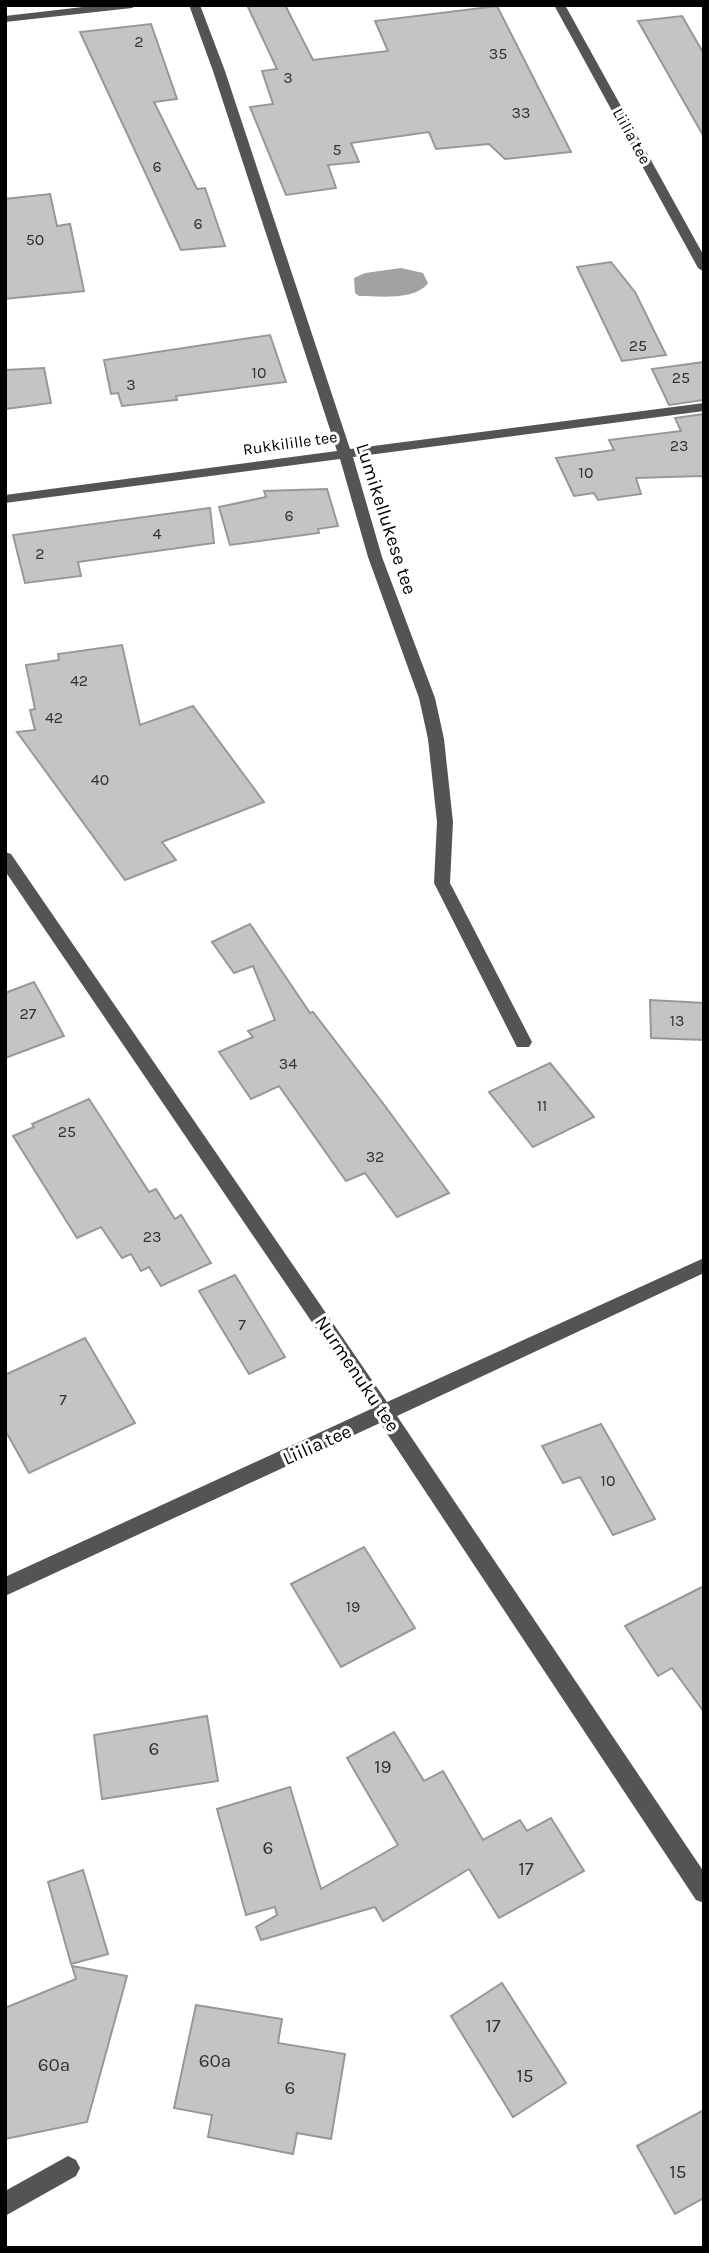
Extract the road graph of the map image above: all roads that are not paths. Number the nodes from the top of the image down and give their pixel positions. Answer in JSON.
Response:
{"nodes":[{"id":1,"x":132,"y":5,"type":"edge"},
{"id":2,"x":194,"y":5,"type":"edge"},
{"id":3,"x":559,"y":5,"type":"edge"},
{"id":4,"x":5,"y":19,"type":"edge"},
{"id":5,"x":704,"y":268,"type":"edge"},
{"id":6,"x":704,"y":407,"type":"edge"},
{"id":7,"x":345,"y":453,"type":"junction"},
{"id":8,"x":5,"y":499,"type":"edge"},
{"id":9,"x":5,"y":858,"type":"edge"},
{"id":10,"x":523,"y":1042,"type":"dead end"},
{"id":11,"x":704,"y":1265,"type":"edge"},
{"id":12,"x":385,"y":1414,"type":"junction"},
{"id":13,"x":5,"y":1587,"type":"edge"},
{"id":14,"x":704,"y":1892,"type":"edge"},
{"id":15,"x":68,"y":2168,"type":"dead end"},
{"id":16,"x":5,"y":2204,"type":"edge"}],
"edges":[{"from":1,"to":4,"type":"street"},
{"from":2,"to":7,"type":"street","name":"Lumikellukese tee"},
{"from":3,"to":5,"type":"street","name":"Liilia tee"},
{"from":6,"to":7,"type":"street","name":"Rukkilille tee"},
{"from":7,"to":8,"type":"street","name":"Rukkilille tee"},
{"from":7,"to":10,"type":"street","name":"Lumikellukese tee"},
{"from":9,"to":12,"type":"street","name":"Nurmenuku tee"},
{"from":11,"to":12,"type":"street","name":"Liilia tee"},
{"from":12,"to":13,"type":"street","name":"Liilia tee"},
{"from":12,"to":14,"type":"street","name":"Nurmenuku tee"},
{"from":15,"to":16,"type":"street"}]}
